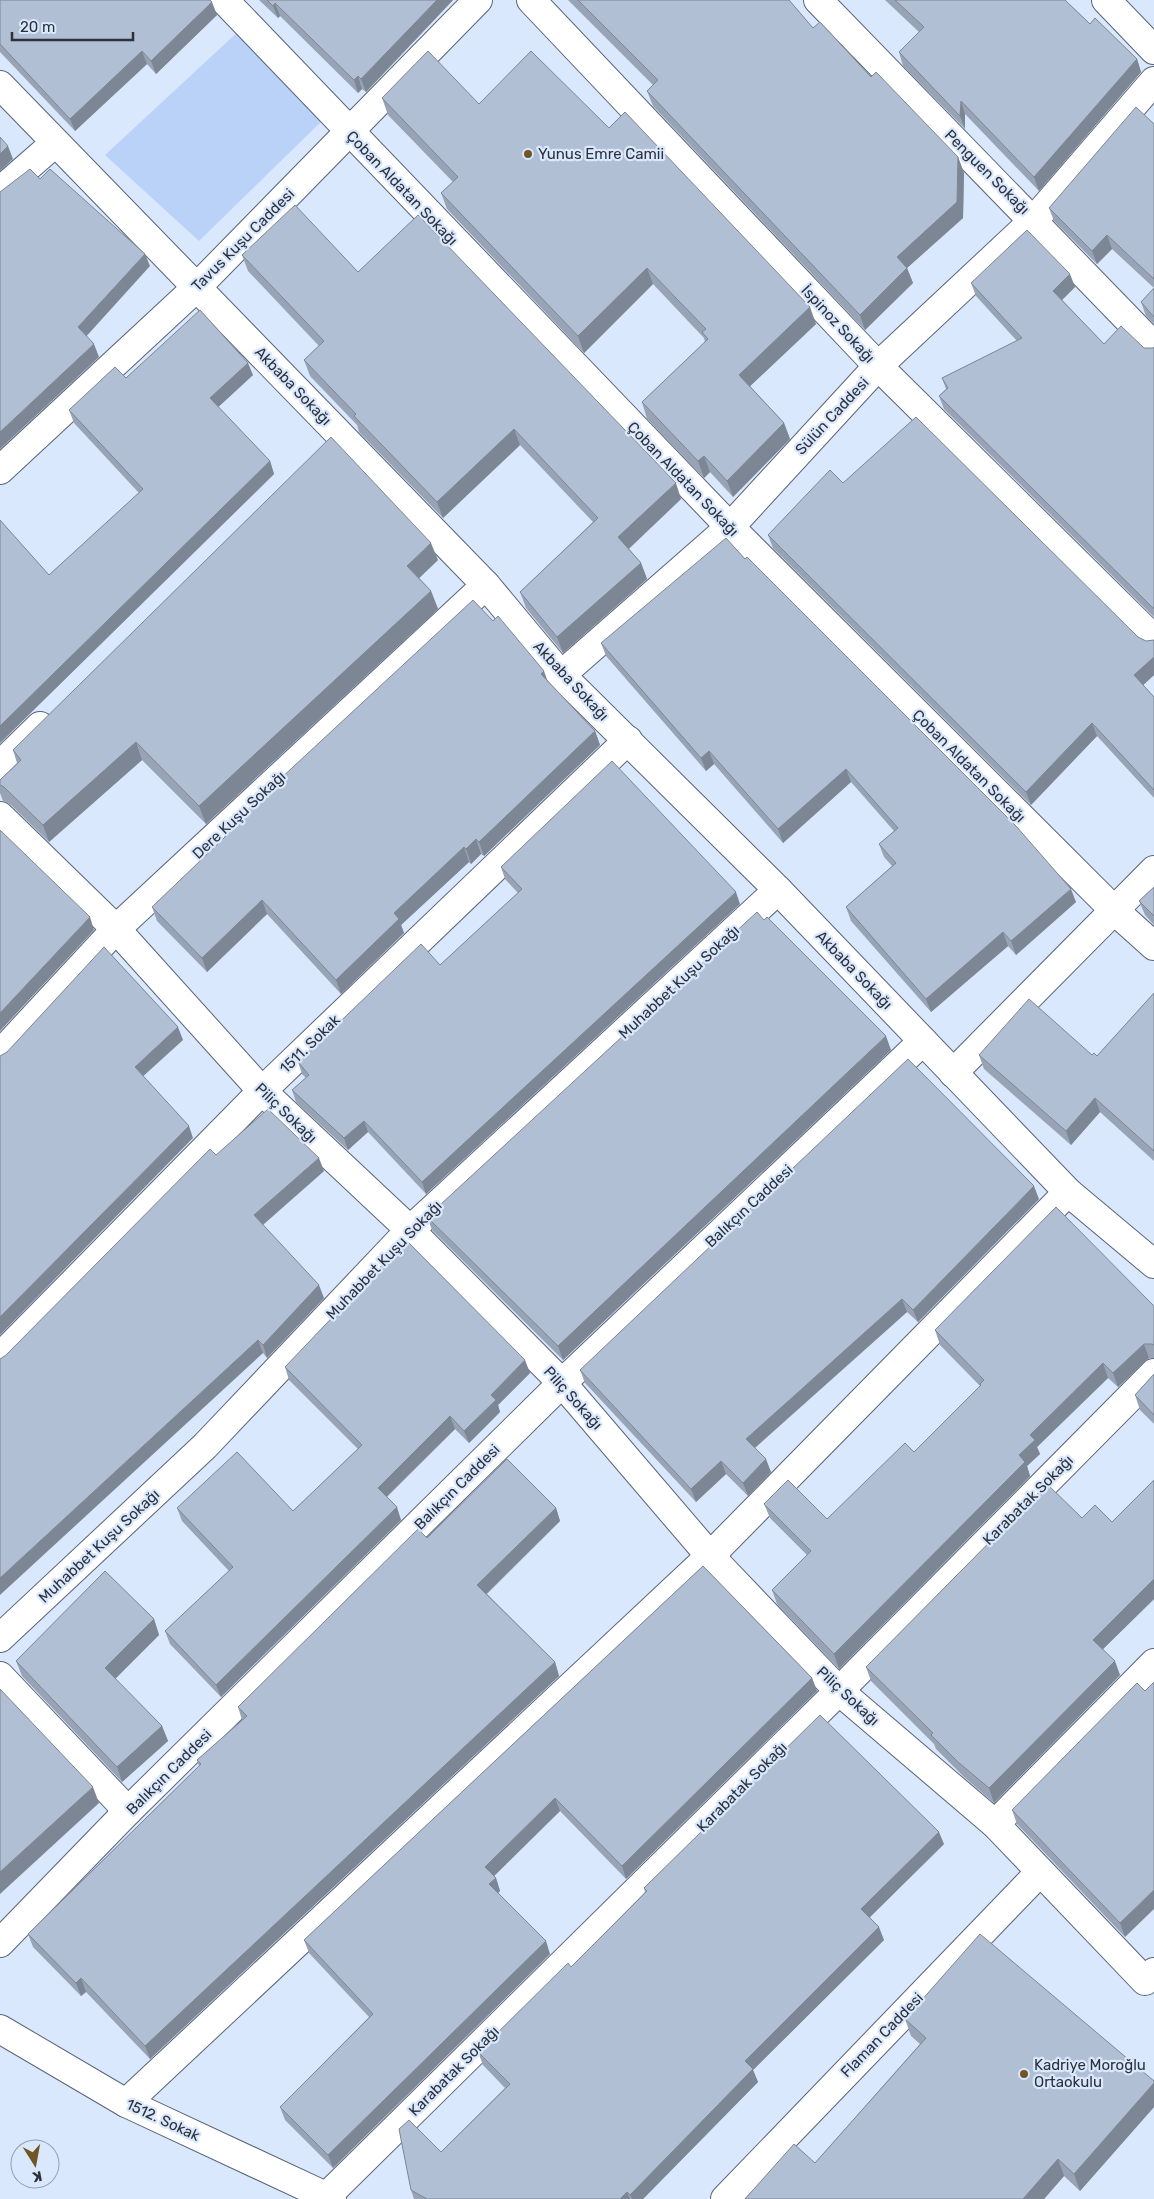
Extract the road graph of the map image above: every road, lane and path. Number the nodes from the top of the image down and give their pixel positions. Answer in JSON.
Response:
{"nodes":[{"id":1,"x":224,"y":0,"type":"edge"},
{"id":2,"x":478,"y":0,"type":"edge"},
{"id":3,"x":531,"y":0,"type":"edge"},
{"id":4,"x":818,"y":0,"type":"edge"},
{"id":5,"x":1106,"y":0,"type":"edge"},
{"id":6,"x":1154,"y":50,"type":"edge"},
{"id":7,"x":1154,"y":80,"type":"edge"},
{"id":8,"x":0,"y":85,"type":"edge"},
{"id":9,"x":350,"y":134,"type":"junction"},
{"id":10,"x":55,"y":143,"type":"junction"},
{"id":11,"x":0,"y":191,"type":"edge"},
{"id":12,"x":1034,"y":220,"type":"junction"},
{"id":13,"x":196,"y":288,"type":"junction"},
{"id":14,"x":1154,"y":346,"type":"edge"},
{"id":15,"x":878,"y":366,"type":"junction"},
{"id":16,"x":338,"y":433,"type":"junction"},
{"id":17,"x":317,"y":454,"type":"edge"},
{"id":18,"x":0,"y":470,"type":"edge"},
{"id":19,"x":730,"y":527,"type":"junction"},
{"id":20,"x":486,"y":585,"type":"junction"},
{"id":21,"x":1154,"y":639,"type":"edge"},
{"id":22,"x":561,"y":674,"type":"junction"},
{"id":23,"x":56,"y":710,"type":"edge"},
{"id":24,"x":628,"y":740,"type":"junction"},
{"id":25,"x":0,"y":765,"type":"edge"},
{"id":26,"x":0,"y":816,"type":"edge"},
{"id":27,"x":1154,"y":870,"type":"edge"},
{"id":28,"x":778,"y":890,"type":"junction"},
{"id":29,"x":1115,"y":911,"type":"junction"},
{"id":30,"x":116,"y":929,"type":"junction"},
{"id":31,"x":1154,"y":946,"type":"edge"},
{"id":32,"x":923,"y":1041,"type":"junction"},
{"id":33,"x":0,"y":1054,"type":"edge"},
{"id":34,"x":953,"y":1072,"type":"junction"},
{"id":35,"x":262,"y":1091,"type":"junction"},
{"id":36,"x":1068,"y":1192,"type":"junction"},
{"id":37,"x":410,"y":1230,"type":"junction"},
{"id":38,"x":1154,"y":1264,"type":"edge"},
{"id":39,"x":0,"y":1356,"type":"edge"},
{"id":40,"x":1154,"y":1373,"type":"edge"},
{"id":41,"x":562,"y":1383,"type":"junction"},
{"id":42,"x":710,"y":1556,"type":"junction"},
{"id":43,"x":0,"y":1638,"type":"edge"},
{"id":44,"x":1154,"y":1663,"type":"edge"},
{"id":45,"x":0,"y":1676,"type":"edge"},
{"id":46,"x":840,"y":1691,"type":"junction"},
{"id":47,"x":128,"y":1812,"type":"junction"},
{"id":48,"x":995,"y":1824,"type":"junction"},
{"id":49,"x":1040,"y":1872,"type":"junction"},
{"id":50,"x":0,"y":1943,"type":"edge"},
{"id":51,"x":1149,"y":1976,"type":"edge"},
{"id":52,"x":0,"y":2029,"type":"edge"},
{"id":53,"x":126,"y":2103,"type":"junction"},
{"id":54,"x":330,"y":2198,"type":"edge"},
{"id":55,"x":725,"y":2199,"type":"edge"}],
"edges":[{"from":1,"to":9,"type":"street","name":"Çoban Aldatan Sokağı"},
{"from":2,"to":9,"type":"street","name":"Tavus Kuşu Caddesi"},
{"from":3,"to":15,"type":"street","name":"İspinoz Sokağı"},
{"from":4,"to":12,"type":"street","name":"Penguen Sokağı"},
{"from":5,"to":6,"type":"street"},
{"from":7,"to":12,"type":"street","name":"Sülün Caddesi"},
{"from":8,"to":10,"type":"street","name":"Akbaba Sokağı"},
{"from":9,"to":13,"type":"street","name":"Tavus Kuşu Caddesi"},
{"from":9,"to":19,"type":"street","name":"Çoban Aldatan Sokağı"},
{"from":10,"to":11,"type":"street"},
{"from":10,"to":13,"type":"street","name":"Akbaba Sokağı"},
{"from":12,"to":14,"type":"street","name":"Penguen Sokağı"},
{"from":12,"to":15,"type":"street","name":"Sülün Caddesi"},
{"from":13,"to":16,"type":"street","name":"Akbaba Sokağı"},
{"from":13,"to":18,"type":"street","name":"Tavus Kuşu Caddesi"},
{"from":15,"to":19,"type":"street","name":"Sülün Caddesi"},
{"from":15,"to":21,"type":"street","name":"İspinoz Sokağı"},
{"from":16,"to":17,"type":"street"},
{"from":16,"to":20,"type":"street","name":"Akbaba Sokağı"},
{"from":19,"to":22,"type":"street","name":"Sülün Caddesi"},
{"from":19,"to":29,"type":"street","name":"Çoban Aldatan Sokağı"},
{"from":20,"to":22,"type":"street","name":"Akbaba Sokağı"},
{"from":20,"to":30,"type":"street","name":"Dere Kuşu Sokağı"},
{"from":22,"to":24,"type":"street","name":"Akbaba Sokağı"},
{"from":23,"to":25,"type":"street"},
{"from":24,"to":28,"type":"street","name":"Akbaba Sokağı"},
{"from":24,"to":35,"type":"street","name":"1511. Sokak"},
{"from":26,"to":30,"type":"street","name":"Piliç Sokağı"},
{"from":27,"to":29,"type":"street"},
{"from":28,"to":32,"type":"street","name":"Akbaba Sokağı"},
{"from":28,"to":37,"type":"street","name":"Muhabbet Kuşu Sokağı"},
{"from":29,"to":31,"type":"street","name":"Çoban Aldatan Sokağı"},
{"from":29,"to":34,"type":"street"},
{"from":30,"to":33,"type":"street","name":"Dere Kuşu Sokağı"},
{"from":30,"to":35,"type":"street","name":"Piliç Sokağı"},
{"from":32,"to":34,"type":"street","name":"Akbaba Sokağı"},
{"from":32,"to":41,"type":"street","name":"Balıkçın Caddesi"},
{"from":34,"to":36,"type":"street","name":"Akbaba Sokağı"},
{"from":35,"to":37,"type":"street","name":"Piliç Sokağı"},
{"from":35,"to":39,"type":"street","name":"1511. Sokak"},
{"from":36,"to":38,"type":"street","name":"Akbaba Sokağı"},
{"from":36,"to":42,"type":"street"},
{"from":37,"to":41,"type":"street","name":"Piliç Sokağı"},
{"from":37,"to":43,"type":"street","name":"Muhabbet Kuşu Sokağı"},
{"from":40,"to":46,"type":"street","name":"Karabatak Sokağı"},
{"from":41,"to":42,"type":"street","name":"Piliç Sokağı"},
{"from":41,"to":47,"type":"street","name":"Balıkçın Caddesi"},
{"from":42,"to":46,"type":"street","name":"Piliç Sokağı"},
{"from":42,"to":53,"type":"street"},
{"from":44,"to":48,"type":"street"},
{"from":45,"to":47,"type":"street"},
{"from":46,"to":48,"type":"street","name":"Piliç Sokağı"},
{"from":46,"to":54,"type":"street","name":"Karabatak Sokağı"},
{"from":47,"to":50,"type":"street","name":"Balıkçın Caddesi"},
{"from":48,"to":49,"type":"street","name":"Piliç Sokağı"},
{"from":49,"to":51,"type":"street","name":"Piliç Sokağı"},
{"from":49,"to":55,"type":"street","name":"Flaman Caddesi"},
{"from":52,"to":53,"type":"street","name":"1512. Sokak"},
{"from":53,"to":54,"type":"street","name":"1512. Sokak"}]}
